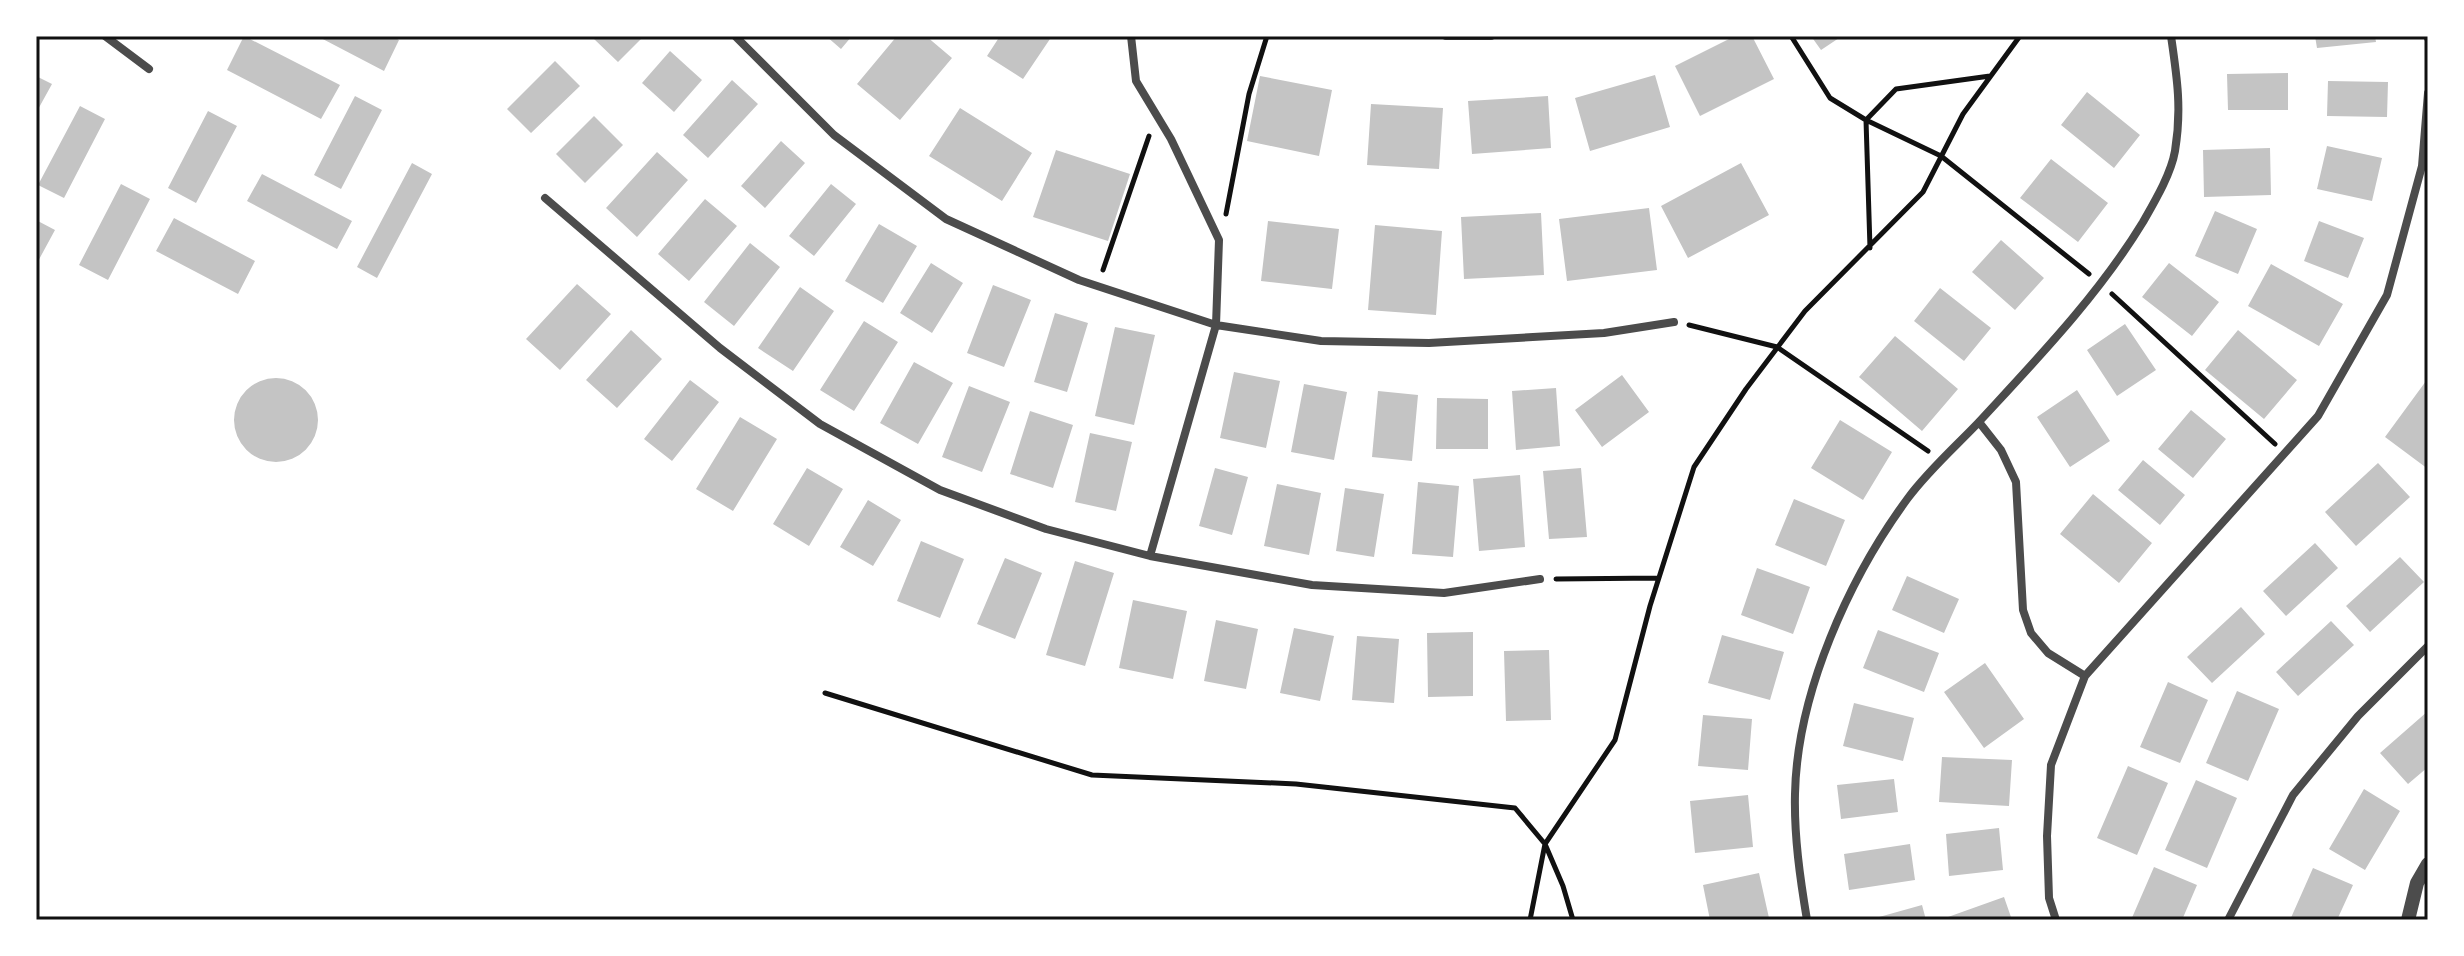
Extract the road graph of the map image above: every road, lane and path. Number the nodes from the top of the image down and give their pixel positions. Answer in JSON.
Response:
{"nodes":[{"id":1,"x":105,"y":36,"type":"edge"},
{"id":2,"x":735,"y":36,"type":"edge"},
{"id":3,"x":1131,"y":36,"type":"edge"},
{"id":4,"x":1267,"y":36,"type":"edge"},
{"id":5,"x":1446,"y":36,"type":"edge"},
{"id":6,"x":1491,"y":36,"type":"edge"},
{"id":7,"x":1791,"y":36,"type":"edge"},
{"id":8,"x":2020,"y":36,"type":"edge"},
{"id":9,"x":2171,"y":36,"type":"edge"},
{"id":10,"x":149,"y":69,"type":"dead end"},
{"id":11,"x":1991,"y":76,"type":"junction"},
{"id":12,"x":2428,"y":93,"type":"edge"},
{"id":13,"x":1157,"y":115,"type":"junction"},
{"id":14,"x":1866,"y":120,"type":"junction"},
{"id":15,"x":1941,"y":156,"type":"junction"},
{"id":16,"x":545,"y":198,"type":"dead end"},
{"id":17,"x":1219,"y":240,"type":"junction"},
{"id":18,"x":1870,"y":248,"type":"junction"},
{"id":19,"x":2100,"y":283,"type":"junction"},
{"id":20,"x":1098,"y":286,"type":"junction"},
{"id":21,"x":1674,"y":322,"type":"joint"},
{"id":22,"x":1216,"y":325,"type":"junction"},
{"id":23,"x":1777,"y":347,"type":"junction"},
{"id":24,"x":1979,"y":422,"type":"junction"},
{"id":25,"x":2284,"y":453,"type":"junction"},
{"id":26,"x":1942,"y":460,"type":"junction"},
{"id":27,"x":1150,"y":556,"type":"junction"},
{"id":28,"x":1659,"y":578,"type":"junction"},
{"id":29,"x":1540,"y":579,"type":"joint"},
{"id":30,"x":2428,"y":646,"type":"edge"},
{"id":31,"x":2085,"y":676,"type":"junction"},
{"id":32,"x":825,"y":693,"type":"dead end"},
{"id":33,"x":1545,"y":844,"type":"junction"},
{"id":34,"x":2428,"y":864,"type":"edge"},
{"id":35,"x":1530,"y":920,"type":"edge"},
{"id":36,"x":1573,"y":920,"type":"edge"},
{"id":37,"x":1807,"y":920,"type":"edge"},
{"id":38,"x":2056,"y":920,"type":"edge"},
{"id":39,"x":2228,"y":920,"type":"edge"},
{"id":40,"x":2408,"y":920,"type":"edge"}],
"edges":[{"from":1,"to":10,"type":"street"},
{"from":2,"to":20,"type":"street"},
{"from":3,"to":13,"type":"street"},
{"from":4,"to":17,"type":"path"},
{"from":5,"to":6,"type":"street"},
{"from":7,"to":14,"type":"path"},
{"from":8,"to":11,"type":"path"},
{"from":9,"to":19,"type":"street"},
{"from":11,"to":14,"type":"path"},
{"from":11,"to":15,"type":"path"},
{"from":12,"to":25,"type":"street"},
{"from":13,"to":17,"type":"street"},
{"from":13,"to":20,"type":"path"},
{"from":14,"to":15,"type":"path"},
{"from":14,"to":18,"type":"path"},
{"from":15,"to":18,"type":"path"},
{"from":15,"to":19,"type":"path"},
{"from":16,"to":27,"type":"street"},
{"from":17,"to":22,"type":"street"},
{"from":18,"to":23,"type":"path"},
{"from":19,"to":24,"type":"street"},
{"from":19,"to":25,"type":"path"},
{"from":20,"to":22,"type":"street"},
{"from":21,"to":22,"type":"street"},
{"from":21,"to":23,"type":"path"},
{"from":22,"to":27,"type":"street"},
{"from":23,"to":26,"type":"path"},
{"from":23,"to":28,"type":"path"},
{"from":24,"to":26,"type":"street"},
{"from":24,"to":31,"type":"street"},
{"from":25,"to":31,"type":"street"},
{"from":26,"to":37,"type":"street"},
{"from":27,"to":29,"type":"street"},
{"from":28,"to":29,"type":"path"},
{"from":28,"to":33,"type":"path"},
{"from":30,"to":39,"type":"street"},
{"from":31,"to":38,"type":"street"},
{"from":32,"to":33,"type":"path"},
{"from":33,"to":35,"type":"path"},
{"from":33,"to":36,"type":"path"},
{"from":34,"to":40,"type":"street"}]}
